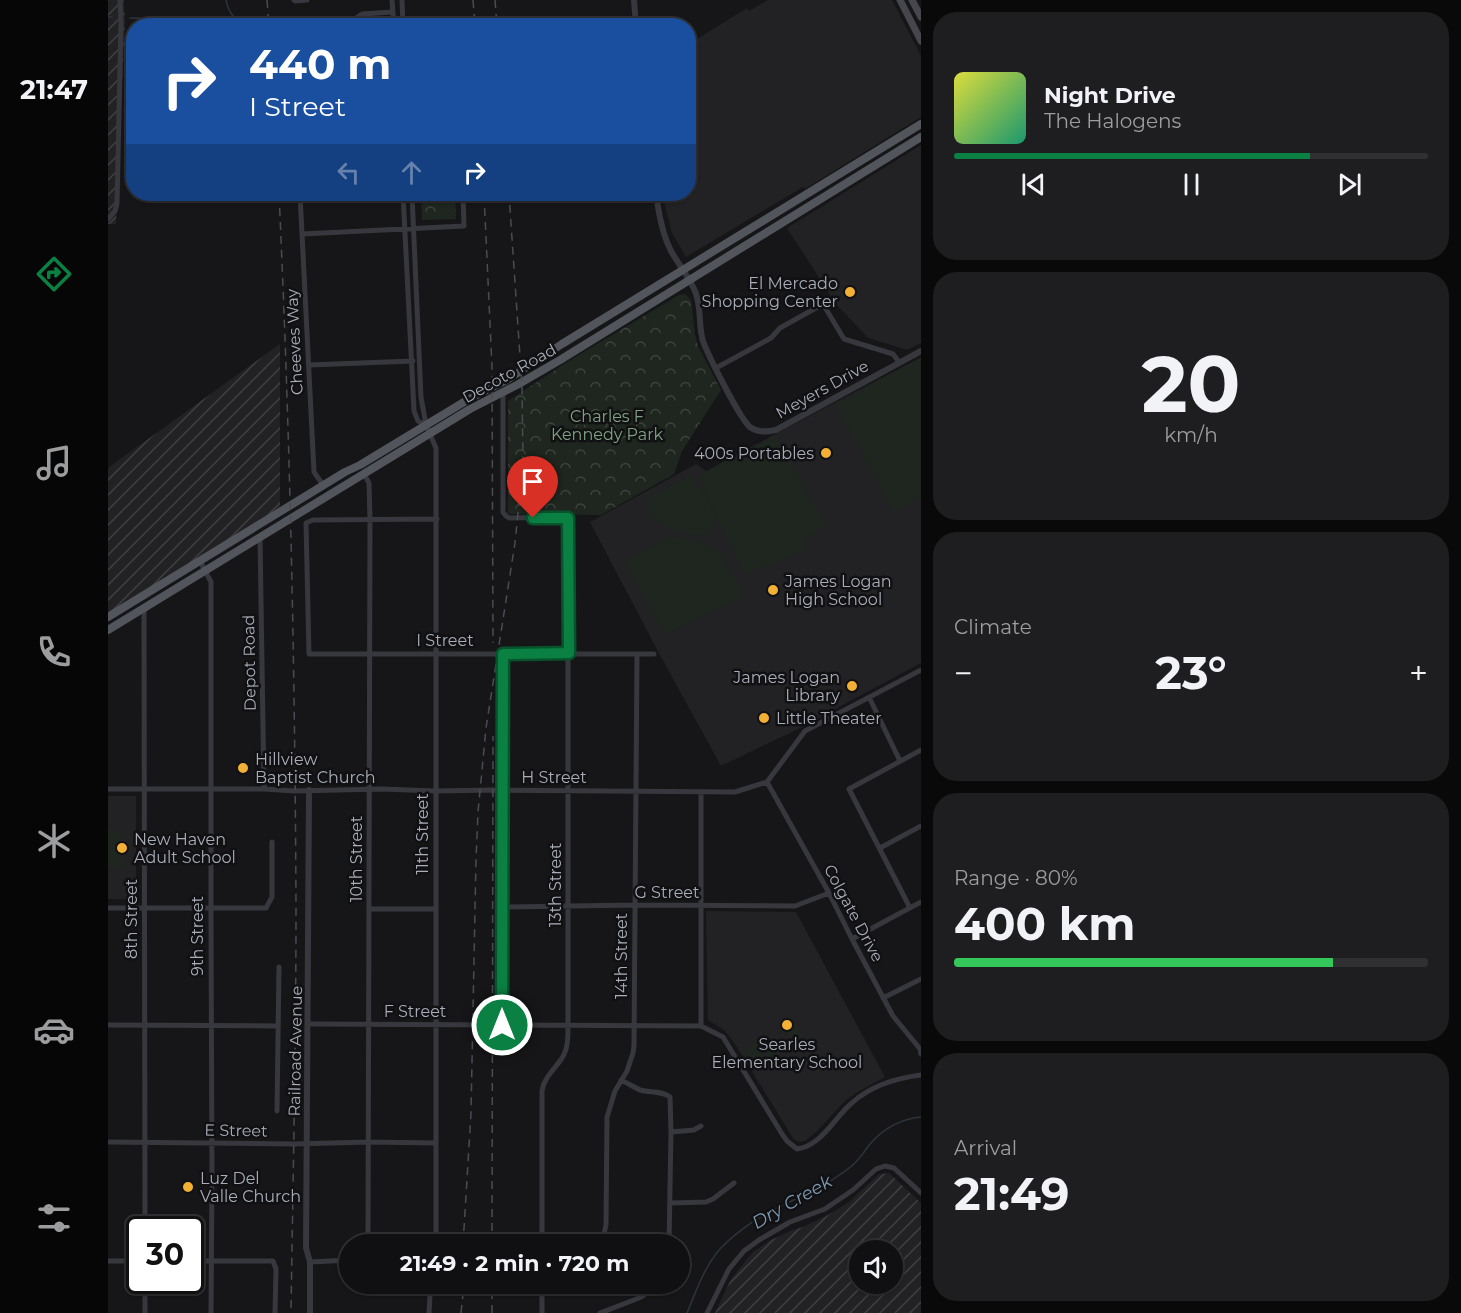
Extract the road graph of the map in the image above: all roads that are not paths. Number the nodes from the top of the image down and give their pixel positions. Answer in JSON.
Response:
{"nodes":[{"id":1,"x":120,"y":0,"type":"edge"},
{"id":2,"x":294,"y":0,"type":"edge"},
{"id":3,"x":307,"y":0,"type":"edge"},
{"id":4,"x":392,"y":0,"type":"edge"},
{"id":5,"x":402,"y":0,"type":"edge"},
{"id":6,"x":634,"y":0,"type":"edge"},
{"id":7,"x":900,"y":0,"type":"edge"},
{"id":8,"x":912,"y":0,"type":"edge"},
{"id":9,"x":393,"y":12,"type":"junction"},
{"id":10,"x":921,"y":17,"type":"edge"},
{"id":11,"x":356,"y":18,"type":"edge"},
{"id":12,"x":393,"y":18,"type":"edge"},
{"id":13,"x":403,"y":18,"type":"edge"},
{"id":14,"x":635,"y":18,"type":"edge"},
{"id":15,"x":921,"y":41,"type":"edge"},
{"id":16,"x":921,"y":124,"type":"edge"},
{"id":17,"x":921,"y":136,"type":"edge"},
{"id":18,"x":869,"y":157,"type":"junction"},
{"id":19,"x":832,"y":179,"type":"junction"},
{"id":20,"x":838,"y":187,"type":"junction"},
{"id":21,"x":300,"y":201,"type":"edge"},
{"id":22,"x":403,"y":201,"type":"edge"},
{"id":23,"x":412,"y":201,"type":"edge"},
{"id":24,"x":463,"y":201,"type":"edge"},
{"id":25,"x":657,"y":201,"type":"edge"},
{"id":26,"x":110,"y":218,"type":"edge"},
{"id":27,"x":787,"y":219,"type":"junction"},
{"id":28,"x":414,"y":228,"type":"junction"},
{"id":29,"x":404,"y":229,"type":"junction"},
{"id":30,"x":302,"y":234,"type":"junction"},
{"id":31,"x":683,"y":270,"type":"junction"},
{"id":32,"x":688,"y":280,"type":"junction"},
{"id":33,"x":921,"y":351,"type":"edge"},
{"id":34,"x":411,"y":361,"type":"junction"},
{"id":35,"x":420,"y":361,"type":"junction"},
{"id":36,"x":899,"y":362,"type":"junction"},
{"id":37,"x":309,"y":365,"type":"junction"},
{"id":38,"x":716,"y":368,"type":"junction"},
{"id":39,"x":503,"y":393,"type":"junction"},
{"id":40,"x":426,"y":425,"type":"junction"},
{"id":41,"x":431,"y":433,"type":"junction"},
{"id":42,"x":364,"y":474,"type":"junction"},
{"id":43,"x":323,"y":485,"type":"junction"},
{"id":44,"x":436,"y":519,"type":"junction"},
{"id":45,"x":370,"y":520,"type":"junction"},
{"id":46,"x":260,"y":537,"type":"junction"},
{"id":47,"x":200,"y":561,"type":"junction"},
{"id":48,"x":206,"y":570,"type":"junction"},
{"id":49,"x":144,"y":608,"type":"junction"},
{"id":50,"x":108,"y":617,"type":"edge"},
{"id":51,"x":108,"y":630,"type":"edge"},
{"id":52,"x":369,"y":653,"type":"junction"},
{"id":53,"x":436,"y":653,"type":"junction"},
{"id":54,"x":569,"y":653,"type":"junction"},
{"id":55,"x":503,"y":654,"type":"junction"},
{"id":56,"x":637,"y":654,"type":"junction"},
{"id":57,"x":654,"y":654,"type":"dead end"},
{"id":58,"x":921,"y":670,"type":"edge"},
{"id":59,"x":869,"y":697,"type":"junction"},
{"id":60,"x":921,"y":750,"type":"edge"},
{"id":61,"x":900,"y":761,"type":"junction"},
{"id":62,"x":767,"y":783,"type":"junction"},
{"id":63,"x":108,"y":789,"type":"edge"},
{"id":64,"x":144,"y":789,"type":"junction"},
{"id":65,"x":211,"y":789,"type":"junction"},
{"id":66,"x":264,"y":789,"type":"junction"},
{"id":67,"x":369,"y":789,"type":"junction"},
{"id":68,"x":309,"y":790,"type":"junction"},
{"id":69,"x":503,"y":790,"type":"junction"},
{"id":70,"x":436,"y":791,"type":"junction"},
{"id":71,"x":568,"y":791,"type":"junction"},
{"id":72,"x":636,"y":791,"type":"junction"},
{"id":73,"x":701,"y":792,"type":"junction"},
{"id":74,"x":921,"y":826,"type":"edge"},
{"id":75,"x":272,"y":842,"type":"dead end"},
{"id":76,"x":880,"y":848,"type":"junction"},
{"id":77,"x":829,"y":893,"type":"junction"},
{"id":78,"x":921,"y":902,"type":"edge"},
{"id":79,"x":635,"y":905,"type":"junction"},
{"id":80,"x":701,"y":905,"type":"junction"},
{"id":81,"x":569,"y":906,"type":"junction"},
{"id":82,"x":502,"y":907,"type":"junction"},
{"id":83,"x":108,"y":908,"type":"edge"},
{"id":84,"x":144,"y":908,"type":"junction"},
{"id":85,"x":910,"y":908,"type":"junction"},
{"id":86,"x":210,"y":909,"type":"junction"},
{"id":87,"x":369,"y":909,"type":"junction"},
{"id":88,"x":435,"y":909,"type":"junction"},
{"id":89,"x":852,"y":939,"type":"junction"},
{"id":90,"x":279,"y":967,"type":"dead end"},
{"id":91,"x":921,"y":979,"type":"edge"},
{"id":92,"x":883,"y":998,"type":"junction"},
{"id":93,"x":309,"y":1024,"type":"junction"},
{"id":94,"x":368,"y":1024,"type":"junction"},
{"id":95,"x":436,"y":1024,"type":"junction"},
{"id":96,"x":108,"y":1025,"type":"edge"},
{"id":97,"x":145,"y":1025,"type":"junction"},
{"id":98,"x":502,"y":1025,"type":"junction"},
{"id":99,"x":211,"y":1026,"type":"junction"},
{"id":100,"x":278,"y":1026,"type":"junction"},
{"id":101,"x":568,"y":1026,"type":"junction"},
{"id":102,"x":635,"y":1026,"type":"junction"},
{"id":103,"x":701,"y":1026,"type":"junction"},
{"id":104,"x":921,"y":1053,"type":"edge"},
{"id":105,"x":921,"y":1075,"type":"edge"},
{"id":106,"x":621,"y":1080,"type":"junction"},
{"id":107,"x":278,"y":1111,"type":"dead end"},
{"id":108,"x":701,"y":1126,"type":"dead end"},
{"id":109,"x":671,"y":1132,"type":"junction"},
{"id":110,"x":108,"y":1142,"type":"edge"},
{"id":111,"x":369,"y":1142,"type":"junction"},
{"id":112,"x":145,"y":1143,"type":"junction"},
{"id":113,"x":211,"y":1143,"type":"junction"},
{"id":114,"x":436,"y":1143,"type":"junction"},
{"id":115,"x":307,"y":1144,"type":"junction"},
{"id":116,"x":734,"y":1183,"type":"dead end"},
{"id":117,"x":921,"y":1193,"type":"edge"},
{"id":118,"x":670,"y":1203,"type":"junction"},
{"id":119,"x":145,"y":1216,"type":"edge"},
{"id":120,"x":368,"y":1234,"type":"edge"},
{"id":121,"x":436,"y":1234,"type":"edge"},
{"id":122,"x":542,"y":1234,"type":"edge"},
{"id":123,"x":604,"y":1234,"type":"edge"},
{"id":124,"x":669,"y":1234,"type":"edge"},
{"id":125,"x":108,"y":1261,"type":"edge"},
{"id":126,"x":126,"y":1261,"type":"edge"},
{"id":127,"x":204,"y":1261,"type":"edge"},
{"id":128,"x":211,"y":1261,"type":"junction"},
{"id":129,"x":339,"y":1261,"type":"edge"},
{"id":130,"x":310,"y":1262,"type":"junction"},
{"id":131,"x":145,"y":1294,"type":"edge"},
{"id":132,"x":430,"y":1294,"type":"edge"},
{"id":133,"x":542,"y":1294,"type":"edge"},
{"id":134,"x":645,"y":1294,"type":"edge"},
{"id":135,"x":145,"y":1313,"type":"edge"},
{"id":136,"x":211,"y":1313,"type":"edge"},
{"id":137,"x":275,"y":1313,"type":"edge"},
{"id":138,"x":310,"y":1313,"type":"edge"},
{"id":139,"x":429,"y":1313,"type":"edge"},
{"id":140,"x":542,"y":1313,"type":"edge"},
{"id":141,"x":600,"y":1313,"type":"edge"},
{"id":142,"x":707,"y":1313,"type":"edge"}],
"edges":[{"from":1,"to":26,"type":"street"},
{"from":2,"to":3,"type":"street"},
{"from":4,"to":9,"type":"street"},
{"from":5,"to":13,"type":"street"},
{"from":6,"to":14,"type":"street"},
{"from":7,"to":15,"type":"main road"},
{"from":8,"to":10,"type":"main road"},
{"from":9,"to":11,"type":"street"},
{"from":9,"to":12,"type":"street"},
{"from":16,"to":18,"type":"main road","name":"Decoto Road"},
{"from":17,"to":20,"type":"main road","name":"Decoto Road"},
{"from":18,"to":19,"type":"main road","name":"Decoto Road"},
{"from":18,"to":20,"type":"main road"},
{"from":19,"to":27,"type":"main road"},
{"from":19,"to":31,"type":"main road","name":"Decoto Road"},
{"from":20,"to":27,"type":"main road","name":"Decoto Road"},
{"from":21,"to":30,"type":"street","name":"Cheeves Way"},
{"from":22,"to":29,"type":"street","name":"11th Street"},
{"from":23,"to":28,"type":"street","name":"11th Street"},
{"from":24,"to":28,"type":"street"},
{"from":25,"to":31,"type":"street","name":"Meyers Drive"},
{"from":27,"to":32,"type":"main road","name":"Decoto Road"},
{"from":28,"to":29,"type":"street"},
{"from":28,"to":35,"type":"street","name":"11th Street"},
{"from":29,"to":30,"type":"street"},
{"from":29,"to":34,"type":"street","name":"11th Street"},
{"from":30,"to":37,"type":"street","name":"Cheeves Way"},
{"from":31,"to":32,"type":"street","name":"Meyers Drive"},
{"from":31,"to":40,"type":"main road","name":"Decoto Road"},
{"from":32,"to":38,"type":"street","name":"Meyers Drive"},
{"from":32,"to":39,"type":"main road","name":"Decoto Road"},
{"from":33,"to":36,"type":"street","name":"Meyers Drive"},
{"from":34,"to":35,"type":"street"},
{"from":34,"to":37,"type":"street"},
{"from":34,"to":40,"type":"street","name":"11th Street"},
{"from":35,"to":40,"type":"street","name":"11th Street"},
{"from":36,"to":38,"type":"street"},
{"from":36,"to":38,"type":"street","name":"Meyers Drive"},
{"from":37,"to":43,"type":"street","name":"Cheeves Way"},
{"from":39,"to":41,"type":"main road","name":"Decoto Road"},
{"from":39,"to":54,"type":"street","name":"13th Street"},
{"from":40,"to":41,"type":"street","name":"11th Street"},
{"from":40,"to":43,"type":"main road","name":"Decoto Road"},
{"from":41,"to":42,"type":"main road","name":"Decoto Road"},
{"from":41,"to":44,"type":"street","name":"11th Street"},
{"from":42,"to":45,"type":"street","name":"10th Street"},
{"from":42,"to":46,"type":"main road","name":"Decoto Road"},
{"from":43,"to":47,"type":"main road","name":"Decoto Road"},
{"from":44,"to":45,"type":"street"},
{"from":44,"to":53,"type":"street","name":"11th Street"},
{"from":45,"to":52,"type":"street","name":"10th Street"},
{"from":45,"to":52,"type":"street","name":"I Street"},
{"from":46,"to":48,"type":"main road","name":"Decoto Road"},
{"from":46,"to":66,"type":"street","name":"Depot Road"},
{"from":47,"to":48,"type":"street","name":"9th Street"},
{"from":47,"to":50,"type":"main road","name":"Decoto Road"},
{"from":48,"to":49,"type":"main road","name":"Decoto Road"},
{"from":48,"to":65,"type":"street","name":"9th Street"},
{"from":49,"to":51,"type":"main road","name":"Decoto Road"},
{"from":49,"to":64,"type":"street","name":"8th Street"},
{"from":52,"to":53,"type":"street","name":"I Street"},
{"from":52,"to":67,"type":"street","name":"10th Street"},
{"from":53,"to":55,"type":"street","name":"I Street"},
{"from":53,"to":70,"type":"street","name":"11th Street"},
{"from":54,"to":55,"type":"street","name":"I Street"},
{"from":54,"to":56,"type":"street","name":"I Street"},
{"from":54,"to":71,"type":"street","name":"13th Street"},
{"from":55,"to":69,"type":"street"},
{"from":56,"to":57,"type":"street","name":"I Street"},
{"from":56,"to":72,"type":"street","name":"14th Street"},
{"from":58,"to":59,"type":"street"},
{"from":59,"to":61,"type":"street"},
{"from":59,"to":62,"type":"street"},
{"from":60,"to":61,"type":"street"},
{"from":61,"to":76,"type":"street"},
{"from":62,"to":73,"type":"street","name":"H Street"},
{"from":62,"to":77,"type":"street","name":"Colgate Drive"},
{"from":63,"to":64,"type":"street","name":"H Street"},
{"from":64,"to":65,"type":"street","name":"H Street"},
{"from":64,"to":84,"type":"street","name":"8th Street"},
{"from":65,"to":66,"type":"street","name":"H Street"},
{"from":65,"to":86,"type":"street","name":"9th Street"},
{"from":66,"to":68,"type":"street","name":"H Street"},
{"from":67,"to":68,"type":"street","name":"H Street"},
{"from":67,"to":70,"type":"street","name":"H Street"},
{"from":67,"to":87,"type":"street","name":"10th Street"},
{"from":68,"to":93,"type":"street","name":"Railroad Avenue"},
{"from":69,"to":70,"type":"street","name":"H Street"},
{"from":69,"to":71,"type":"street","name":"H Street"},
{"from":69,"to":82,"type":"street"},
{"from":70,"to":88,"type":"street","name":"11th Street"},
{"from":71,"to":72,"type":"street","name":"H Street"},
{"from":71,"to":81,"type":"street","name":"13th Street"},
{"from":72,"to":73,"type":"street","name":"H Street"},
{"from":72,"to":79,"type":"street","name":"14th Street"},
{"from":73,"to":80,"type":"street"},
{"from":74,"to":76,"type":"street"},
{"from":75,"to":86,"type":"street"},
{"from":76,"to":85,"type":"street"},
{"from":77,"to":80,"type":"street","name":"G Street"},
{"from":77,"to":89,"type":"street","name":"Colgate Drive"},
{"from":78,"to":85,"type":"street"},
{"from":79,"to":80,"type":"street","name":"G Street"},
{"from":79,"to":81,"type":"street","name":"G Street"},
{"from":79,"to":102,"type":"street","name":"14th Street"},
{"from":80,"to":103,"type":"street"},
{"from":81,"to":82,"type":"street","name":"G Street"},
{"from":81,"to":101,"type":"street","name":"13th Street"},
{"from":82,"to":98,"type":"street"},
{"from":83,"to":84,"type":"street"},
{"from":84,"to":86,"type":"street"},
{"from":84,"to":97,"type":"street","name":"8th Street"},
{"from":85,"to":89,"type":"street"},
{"from":86,"to":99,"type":"street","name":"9th Street"},
{"from":87,"to":88,"type":"street"},
{"from":87,"to":94,"type":"street","name":"10th Street"},
{"from":88,"to":95,"type":"street","name":"11th Street"},
{"from":89,"to":92,"type":"street","name":"Colgate Drive"},
{"from":90,"to":100,"type":"street"},
{"from":91,"to":92,"type":"street"},
{"from":92,"to":104,"type":"street","name":"Colgate Drive"},
{"from":93,"to":94,"type":"street","name":"F Street"},
{"from":93,"to":115,"type":"street","name":"Railroad Avenue"},
{"from":94,"to":95,"type":"street","name":"F Street"},
{"from":94,"to":111,"type":"street","name":"10th Street"},
{"from":95,"to":98,"type":"street","name":"F Street"},
{"from":95,"to":114,"type":"street","name":"11th Street"},
{"from":96,"to":97,"type":"street"},
{"from":97,"to":99,"type":"street"},
{"from":97,"to":112,"type":"street","name":"8th Street"},
{"from":98,"to":101,"type":"street","name":"F Street"},
{"from":99,"to":100,"type":"street"},
{"from":99,"to":113,"type":"street","name":"9th Street"},
{"from":100,"to":107,"type":"street"},
{"from":101,"to":102,"type":"street","name":"F Street"},
{"from":101,"to":122,"type":"street","name":"13th Street"},
{"from":102,"to":103,"type":"street","name":"F Street"},
{"from":102,"to":106,"type":"street","name":"14th Street"},
{"from":103,"to":105,"type":"street"},
{"from":106,"to":109,"type":"street"},
{"from":106,"to":123,"type":"street","name":"14th Street"},
{"from":108,"to":109,"type":"street"},
{"from":109,"to":118,"type":"street"},
{"from":110,"to":112,"type":"street","name":"E Street"},
{"from":111,"to":114,"type":"street","name":"E Street"},
{"from":111,"to":115,"type":"street","name":"E Street"},
{"from":111,"to":120,"type":"street","name":"10th Street"},
{"from":112,"to":113,"type":"street","name":"E Street"},
{"from":112,"to":119,"type":"street","name":"8th Street"},
{"from":113,"to":115,"type":"street","name":"E Street"},
{"from":113,"to":128,"type":"street","name":"9th Street"},
{"from":114,"to":121,"type":"street","name":"11th Street"},
{"from":115,"to":130,"type":"street","name":"Railroad Avenue"},
{"from":116,"to":118,"type":"street"},
{"from":117,"to":142,"type":"street"},
{"from":118,"to":124,"type":"street"},
{"from":125,"to":126,"type":"street"},
{"from":127,"to":128,"type":"street"},
{"from":128,"to":136,"type":"street","name":"9th Street"},
{"from":128,"to":137,"type":"street"},
{"from":129,"to":130,"type":"street"},
{"from":130,"to":138,"type":"street","name":"Railroad Avenue"},
{"from":131,"to":135,"type":"street"},
{"from":132,"to":139,"type":"street"},
{"from":133,"to":140,"type":"street"},
{"from":134,"to":141,"type":"street"}]}
